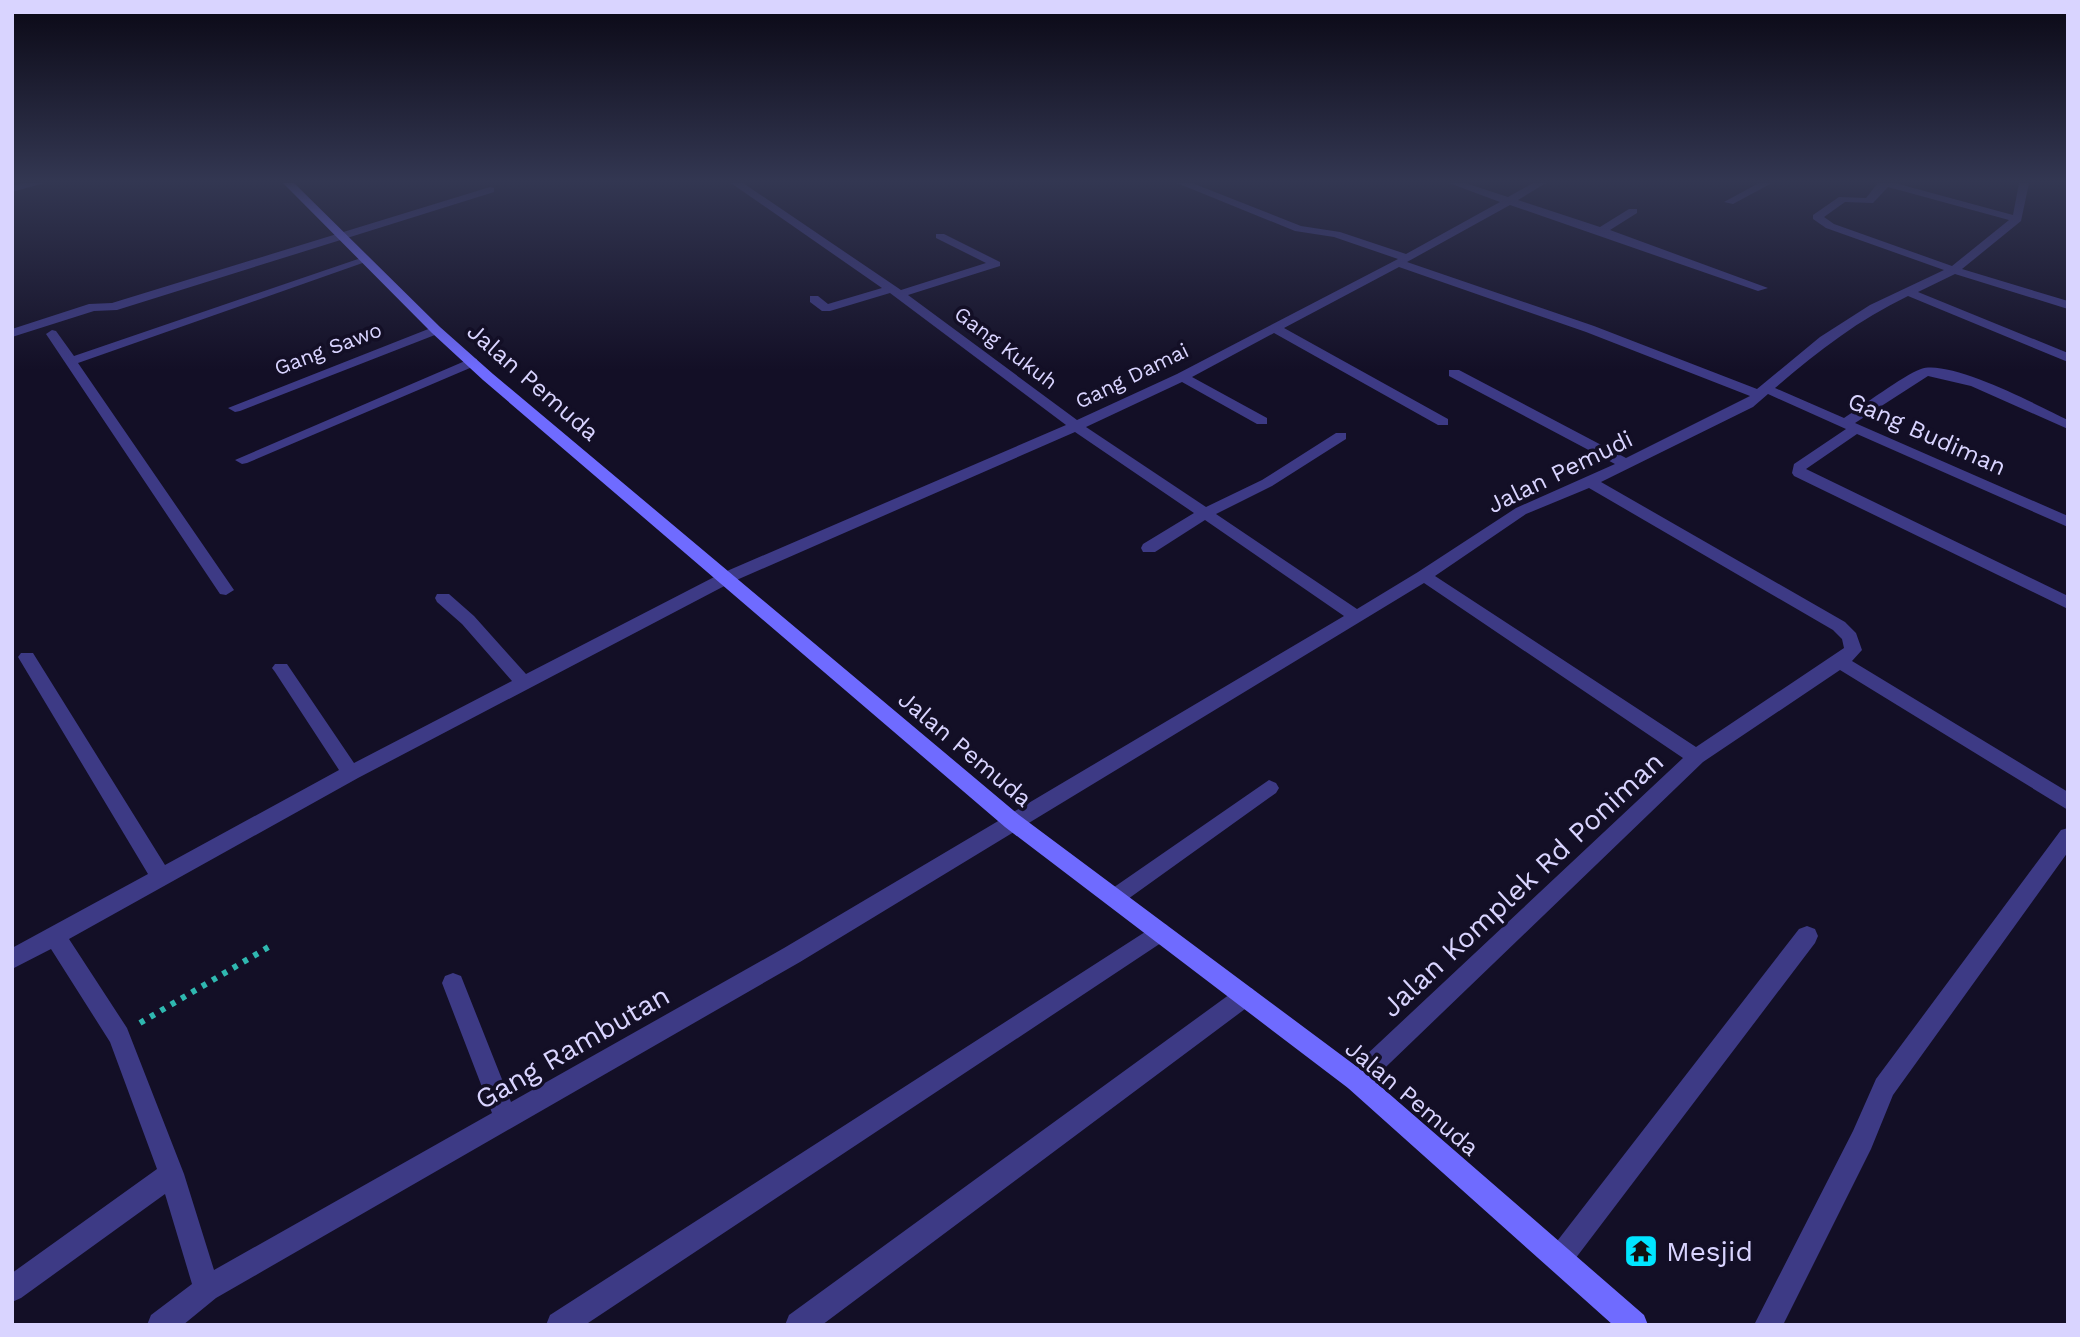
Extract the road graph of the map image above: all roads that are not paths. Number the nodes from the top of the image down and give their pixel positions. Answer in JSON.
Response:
{"nodes":[{"id":1,"x":315,"y":245,"type":"edge"},
{"id":2,"x":350,"y":245,"type":"edge"},
{"id":3,"x":827,"y":245,"type":"edge"},
{"id":4,"x":959,"y":245,"type":"edge"},
{"id":5,"x":1365,"y":245,"type":"edge"},
{"id":6,"x":1428,"y":245,"type":"edge"},
{"id":7,"x":1642,"y":245,"type":"edge"},
{"id":8,"x":1885,"y":245,"type":"edge"},
{"id":9,"x":1984,"y":245,"type":"edge"},
{"id":10,"x":365,"y":260,"type":"junction"},
{"id":11,"x":1402,"y":260,"type":"junction"},
{"id":12,"x":1954,"y":270,"type":"junction"},
{"id":13,"x":1762,"y":288,"type":"dead end"},
{"id":14,"x":895,"y":292,"type":"junction"},
{"id":15,"x":1908,"y":292,"type":"junction"},
{"id":16,"x":814,"y":299,"type":"dead end"},
{"id":17,"x":2068,"y":305,"type":"edge"},
{"id":18,"x":1274,"y":328,"type":"junction"},
{"id":19,"x":436,"y":330,"type":"junction"},
{"id":20,"x":12,"y":333,"type":"edge"},
{"id":21,"x":52,"y":334,"type":"dead end"},
{"id":22,"x":2068,"y":358,"type":"edge"},
{"id":23,"x":70,"y":362,"type":"junction"},
{"id":24,"x":472,"y":362,"type":"junction"},
{"id":25,"x":1454,"y":373,"type":"dead end"},
{"id":26,"x":1182,"y":377,"type":"junction"},
{"id":27,"x":1763,"y":392,"type":"junction"},
{"id":28,"x":236,"y":408,"type":"dead end"},
{"id":29,"x":1262,"y":421,"type":"dead end"},
{"id":30,"x":1443,"y":422,"type":"dead end"},
{"id":31,"x":1851,"y":425,"type":"junction"},
{"id":32,"x":2068,"y":425,"type":"edge"},
{"id":33,"x":1076,"y":426,"type":"junction"},
{"id":34,"x":1340,"y":436,"type":"dead end"},
{"id":35,"x":242,"y":460,"type":"dead end"},
{"id":36,"x":1626,"y":464,"type":"junction"},
{"id":37,"x":1590,"y":482,"type":"junction"},
{"id":38,"x":1206,"y":513,"type":"junction"},
{"id":39,"x":2068,"y":522,"type":"edge"},
{"id":40,"x":1149,"y":548,"type":"dead end"},
{"id":41,"x":1424,"y":576,"type":"junction"},
{"id":42,"x":726,"y":578,"type":"junction"},
{"id":43,"x":226,"y":590,"type":"dead end"},
{"id":44,"x":443,"y":598,"type":"dead end"},
{"id":45,"x":2068,"y":603,"type":"edge"},
{"id":46,"x":1356,"y":616,"type":"junction"},
{"id":47,"x":27,"y":657,"type":"dead end"},
{"id":48,"x":1840,"y":662,"type":"junction"},
{"id":49,"x":281,"y":668,"type":"dead end"},
{"id":50,"x":523,"y":682,"type":"junction"},
{"id":51,"x":1696,"y":757,"type":"junction"},
{"id":52,"x":351,"y":773,"type":"junction"},
{"id":53,"x":1269,"y":788,"type":"dead end"},
{"id":54,"x":2068,"y":802,"type":"edge"},
{"id":55,"x":1012,"y":821,"type":"junction"},
{"id":56,"x":2068,"y":836,"type":"edge"},
{"id":57,"x":161,"y":877,"type":"junction"},
{"id":58,"x":1114,"y":898,"type":"junction"},
{"id":59,"x":1159,"y":932,"type":"junction"},
{"id":60,"x":55,"y":936,"type":"junction"},
{"id":61,"x":1808,"y":936,"type":"dead end"},
{"id":62,"x":12,"y":959,"type":"edge"},
{"id":63,"x":453,"y":983,"type":"dead end"},
{"id":64,"x":1245,"y":996,"type":"junction"},
{"id":65,"x":1356,"y":1080,"type":"junction"},
{"id":66,"x":506,"y":1119,"type":"junction"},
{"id":67,"x":171,"y":1174,"type":"junction"},
{"id":68,"x":1560,"y":1258,"type":"junction"},
{"id":69,"x":12,"y":1289,"type":"edge"},
{"id":70,"x":207,"y":1289,"type":"junction"},
{"id":71,"x":161,"y":1325,"type":"edge"},
{"id":72,"x":560,"y":1325,"type":"edge"},
{"id":73,"x":799,"y":1325,"type":"edge"},
{"id":74,"x":1634,"y":1325,"type":"edge"},
{"id":75,"x":1768,"y":1325,"type":"edge"}],
"edges":[{"from":1,"to":20,"type":"street"},
{"from":2,"to":10,"type":"main road","name":"Jalan Pemuda"},
{"from":3,"to":14,"type":"street","name":"Gang Kukuh"},
{"from":4,"to":14,"type":"street"},
{"from":5,"to":11,"type":"street","name":"Gang Budiman"},
{"from":6,"to":11,"type":"street","name":"Gang Damai"},
{"from":7,"to":13,"type":"street"},
{"from":8,"to":12,"type":"street"},
{"from":9,"to":12,"type":"street","name":"Jalan Pemudi"},
{"from":10,"to":19,"type":"main road","name":"Jalan Pemuda"},
{"from":10,"to":23,"type":"street"},
{"from":11,"to":18,"type":"street","name":"Gang Damai"},
{"from":11,"to":27,"type":"street","name":"Gang Budiman"},
{"from":12,"to":15,"type":"street","name":"Jalan Pemudi"},
{"from":12,"to":17,"type":"street"},
{"from":14,"to":16,"type":"street"},
{"from":14,"to":33,"type":"street","name":"Gang Kukuh"},
{"from":15,"to":22,"type":"street"},
{"from":15,"to":27,"type":"street","name":"Jalan Pemudi"},
{"from":18,"to":26,"type":"street","name":"Gang Damai"},
{"from":18,"to":30,"type":"street"},
{"from":19,"to":24,"type":"main road","name":"Jalan Pemuda"},
{"from":19,"to":28,"type":"street","name":"Gang Sawo"},
{"from":21,"to":23,"type":"street"},
{"from":23,"to":43,"type":"street"},
{"from":24,"to":35,"type":"street"},
{"from":24,"to":42,"type":"main road","name":"Jalan Pemuda"},
{"from":25,"to":36,"type":"street"},
{"from":26,"to":29,"type":"street"},
{"from":26,"to":33,"type":"street","name":"Gang Damai"},
{"from":27,"to":31,"type":"street","name":"Gang Budiman"},
{"from":27,"to":36,"type":"street","name":"Jalan Pemudi"},
{"from":31,"to":32,"type":"street"},
{"from":31,"to":39,"type":"street","name":"Gang Budiman"},
{"from":31,"to":45,"type":"street"},
{"from":33,"to":38,"type":"street","name":"Gang Kukuh"},
{"from":33,"to":42,"type":"street","name":"Gang Damai"},
{"from":34,"to":38,"type":"street"},
{"from":36,"to":37,"type":"street","name":"Jalan Pemudi"},
{"from":37,"to":41,"type":"street","name":"Jalan Pemudi"},
{"from":37,"to":48,"type":"street"},
{"from":38,"to":40,"type":"street"},
{"from":38,"to":46,"type":"street","name":"Gang Kukuh"},
{"from":41,"to":46,"type":"street","name":"Jalan Pemudi"},
{"from":41,"to":51,"type":"street"},
{"from":42,"to":50,"type":"street","name":"Gang Damai"},
{"from":42,"to":55,"type":"main road","name":"Jalan Pemuda"},
{"from":44,"to":50,"type":"street"},
{"from":46,"to":55,"type":"street","name":"Jalan Pemudi"},
{"from":47,"to":57,"type":"street"},
{"from":48,"to":51,"type":"street","name":"Jalan Komplek Rd Poniman"},
{"from":48,"to":54,"type":"street"},
{"from":49,"to":52,"type":"street"},
{"from":50,"to":52,"type":"street","name":"Gang Damai"},
{"from":51,"to":65,"type":"street","name":"Jalan Komplek Rd Poniman"},
{"from":52,"to":57,"type":"street","name":"Gang Damai"},
{"from":53,"to":58,"type":"street"},
{"from":55,"to":58,"type":"main road","name":"Jalan Pemuda"},
{"from":55,"to":66,"type":"street","name":"Gang Rambutan"},
{"from":56,"to":75,"type":"street"},
{"from":57,"to":60,"type":"street","name":"Gang Damai"},
{"from":58,"to":59,"type":"main road","name":"Jalan Pemuda"},
{"from":59,"to":64,"type":"main road","name":"Jalan Pemuda"},
{"from":59,"to":72,"type":"street"},
{"from":60,"to":62,"type":"street","name":"Gang Damai"},
{"from":60,"to":67,"type":"street"},
{"from":61,"to":68,"type":"street"},
{"from":63,"to":66,"type":"street"},
{"from":64,"to":65,"type":"main road","name":"Jalan Pemuda"},
{"from":64,"to":73,"type":"street"},
{"from":65,"to":68,"type":"main road","name":"Jalan Pemuda"},
{"from":66,"to":70,"type":"street","name":"Gang Rambutan"},
{"from":67,"to":69,"type":"street"},
{"from":67,"to":70,"type":"street"},
{"from":68,"to":74,"type":"main road","name":"Jalan Pemuda"},
{"from":70,"to":71,"type":"street","name":"Gang Rambutan"}]}
